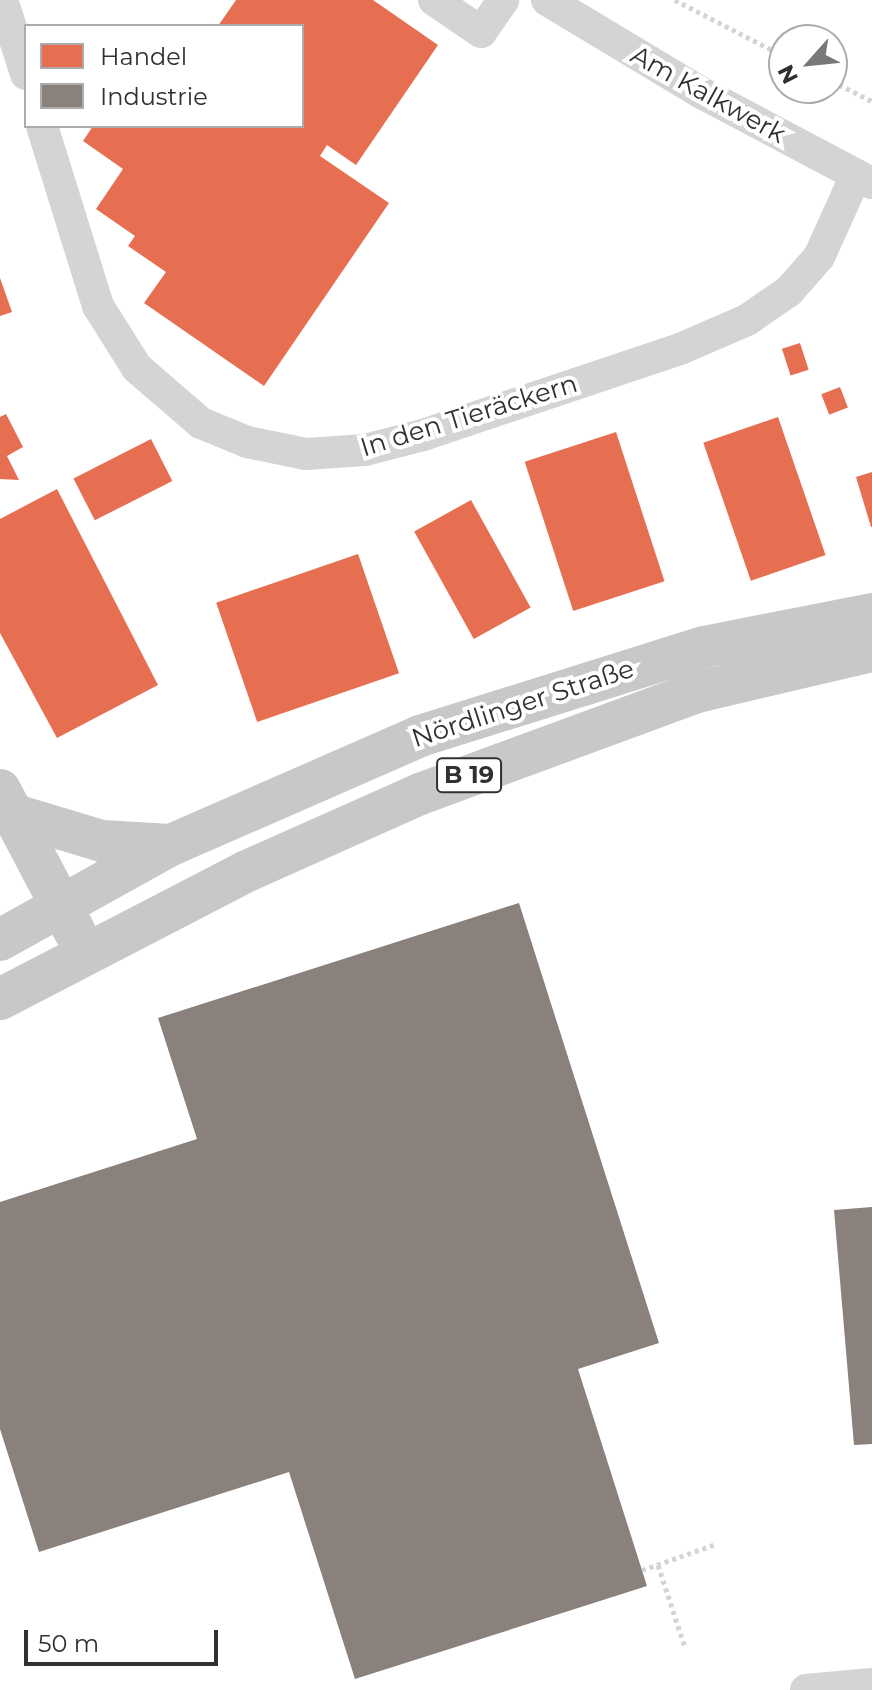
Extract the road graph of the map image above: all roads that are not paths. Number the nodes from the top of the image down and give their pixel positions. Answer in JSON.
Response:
{"nodes":[{"id":1,"x":2,"y":0,"type":"edge"},
{"id":2,"x":434,"y":0,"type":"edge"},
{"id":3,"x":503,"y":0,"type":"edge"},
{"id":4,"x":547,"y":0,"type":"edge"},
{"id":5,"x":24,"y":68,"type":"edge"},
{"id":6,"x":43,"y":128,"type":"edge"},
{"id":7,"x":864,"y":179,"type":"edge"},
{"id":8,"x":872,"y":614,"type":"edge"},
{"id":9,"x":872,"y":651,"type":"edge"},
{"id":10,"x":6,"y":802,"type":"edge"},
{"id":11,"x":171,"y":845,"type":"junction"},
{"id":12,"x":61,"y":906,"type":"junction"},
{"id":13,"x":0,"y":940,"type":"edge"},
{"id":14,"x":84,"y":951,"type":"junction"},
{"id":15,"x":0,"y":999,"type":"edge"},
{"id":16,"x":872,"y":1684,"type":"edge"},
{"id":17,"x":806,"y":1690,"type":"edge"}],
"edges":[{"from":1,"to":5,"type":"street"},
{"from":2,"to":3,"type":"street"},
{"from":4,"to":7,"type":"street","name":"Am Kalkwerk"},
{"from":6,"to":7,"type":"street","name":"In den Tieräckern"},
{"from":8,"to":11,"type":"main road","name":"Nördlinger Straße","number":"B 19"},
{"from":9,"to":14,"type":"main road","name":"Nördlinger Straße","number":"B 19"},
{"from":10,"to":11,"type":"main road","number":"B 19"},
{"from":10,"to":12,"type":"main road"},
{"from":11,"to":12,"type":"main road","name":"Nördlinger Straße","number":"B 19"},
{"from":12,"to":13,"type":"main road","number":"B 19"},
{"from":12,"to":14,"type":"main road"},
{"from":14,"to":15,"type":"main road","number":"B 19"},
{"from":16,"to":17,"type":"street"}]}
